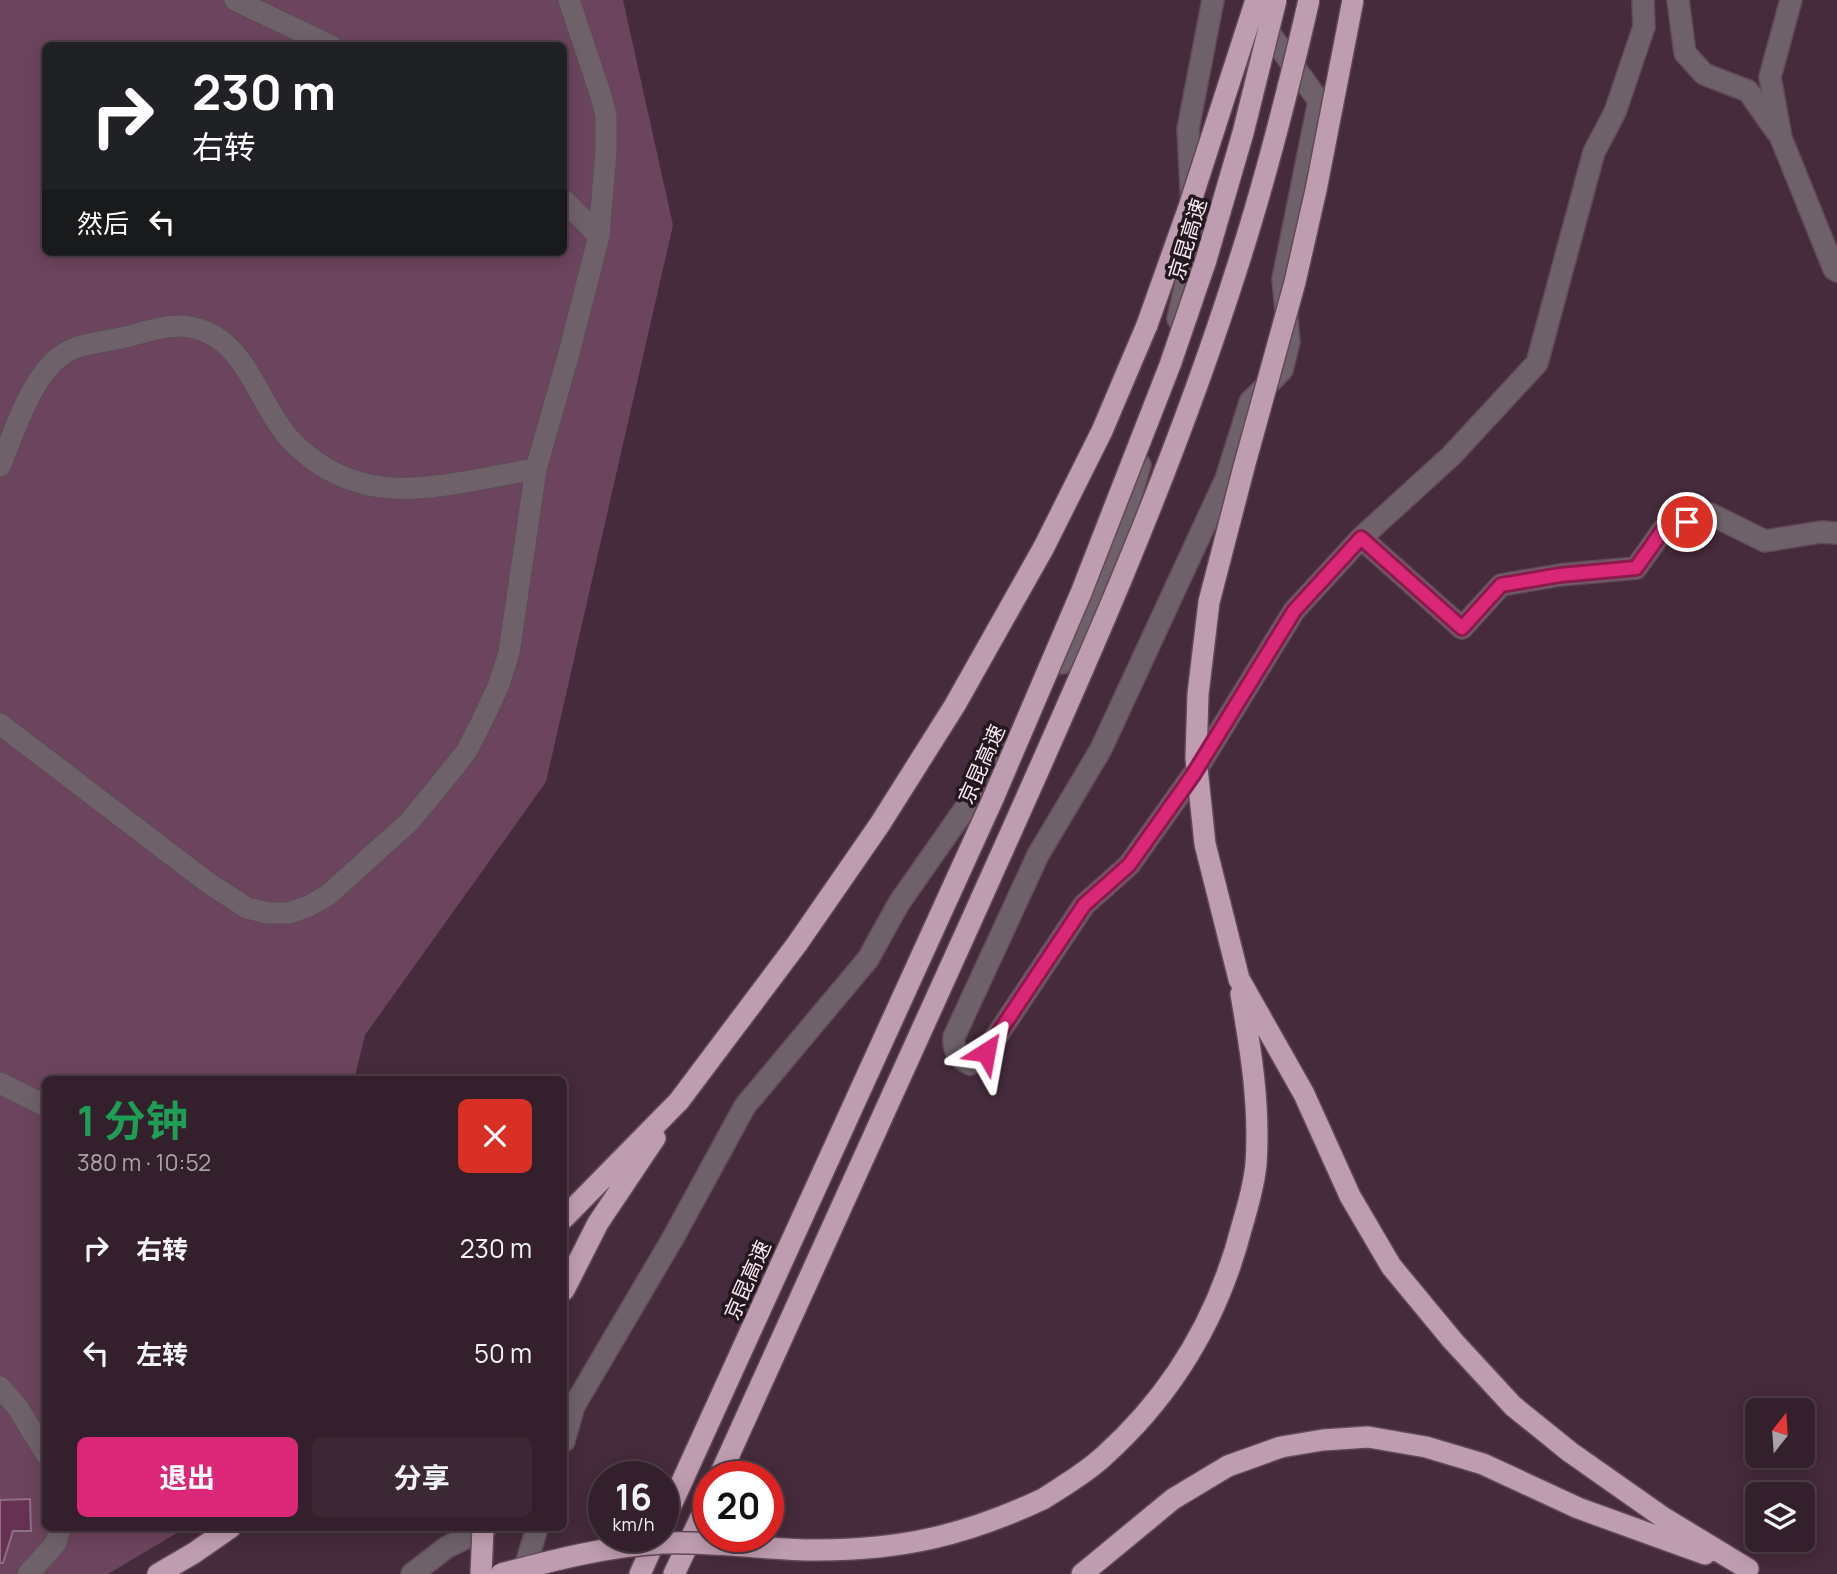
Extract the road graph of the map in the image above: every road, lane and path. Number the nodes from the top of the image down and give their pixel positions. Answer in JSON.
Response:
{"nodes":[{"id":1,"x":235,"y":0,"type":"edge"},
{"id":2,"x":569,"y":0,"type":"edge"},
{"id":3,"x":1213,"y":0,"type":"edge"},
{"id":4,"x":1253,"y":0,"type":"edge"},
{"id":5,"x":1276,"y":0,"type":"edge"},
{"id":6,"x":1309,"y":0,"type":"edge"},
{"id":7,"x":1353,"y":0,"type":"edge"},
{"id":8,"x":1643,"y":0,"type":"edge"},
{"id":9,"x":1678,"y":0,"type":"edge"},
{"id":10,"x":1791,"y":0,"type":"edge"},
{"id":11,"x":323,"y":42,"type":"edge"},
{"id":12,"x":1782,"y":138,"type":"junction"},
{"id":13,"x":567,"y":203,"type":"edge"},
{"id":14,"x":599,"y":236,"type":"junction"},
{"id":15,"x":1837,"y":271,"type":"edge"},
{"id":16,"x":0,"y":466,"type":"edge"},
{"id":17,"x":536,"y":468,"type":"junction"},
{"id":18,"x":1837,"y":533,"type":"edge"},
{"id":19,"x":1361,"y":538,"type":"junction"},
{"id":20,"x":0,"y":724,"type":"edge"},
{"id":21,"x":1239,"y":979,"type":"junction"},
{"id":22,"x":0,"y":1083,"type":"edge"},
{"id":23,"x":679,"y":1101,"type":"junction"},
{"id":24,"x":42,"y":1104,"type":"edge"},
{"id":25,"x":567,"y":1215,"type":"edge"},
{"id":26,"x":567,"y":1284,"type":"edge"},
{"id":27,"x":0,"y":1387,"type":"edge"},
{"id":28,"x":569,"y":1407,"type":"edge"},
{"id":29,"x":42,"y":1447,"type":"edge"},
{"id":30,"x":726,"y":1461,"type":"edge"},
{"id":31,"x":679,"y":1488,"type":"edge"},
{"id":32,"x":60,"y":1531,"type":"edge"},
{"id":33,"x":226,"y":1531,"type":"edge"},
{"id":34,"x":478,"y":1531,"type":"edge"},
{"id":35,"x":484,"y":1531,"type":"edge"},
{"id":36,"x":536,"y":1531,"type":"edge"},
{"id":37,"x":693,"y":1534,"type":"edge"},
{"id":38,"x":650,"y":1552,"type":"edge"},
{"id":39,"x":1754,"y":1572,"type":"edge"},
{"id":40,"x":28,"y":1574,"type":"edge"},
{"id":41,"x":158,"y":1574,"type":"edge"},
{"id":42,"x":412,"y":1574,"type":"edge"},
{"id":43,"x":481,"y":1574,"type":"edge"},
{"id":44,"x":501,"y":1574,"type":"edge"},
{"id":45,"x":523,"y":1574,"type":"edge"},
{"id":46,"x":640,"y":1574,"type":"edge"},
{"id":47,"x":674,"y":1574,"type":"edge"},
{"id":48,"x":1082,"y":1574,"type":"edge"}],
"edges":[{"from":1,"to":11,"type":"street"},
{"from":2,"to":14,"type":"street"},
{"from":3,"to":28,"type":"street"},
{"from":4,"to":19,"type":"street"},
{"from":4,"to":23,"type":"highway","bridge":true},
{"from":5,"to":31,"type":"highway","name":"京昆高速","bridge":true},
{"from":6,"to":30,"type":"highway","bridge":true},
{"from":7,"to":21,"type":"highway","bridge":true},
{"from":8,"to":19,"type":"street"},
{"from":9,"to":12,"type":"street"},
{"from":10,"to":12,"type":"street"},
{"from":12,"to":15,"type":"street"},
{"from":13,"to":14,"type":"street"},
{"from":14,"to":17,"type":"street"},
{"from":16,"to":17,"type":"street"},
{"from":17,"to":20,"type":"street"},
{"from":18,"to":19,"type":"street"},
{"from":21,"to":39,"type":"highway"},
{"from":21,"to":44,"type":"highway","bridge":true},
{"from":22,"to":24,"type":"street"},
{"from":23,"to":25,"type":"highway"},
{"from":23,"to":26,"type":"highway"},
{"from":27,"to":29,"type":"street"},
{"from":32,"to":40,"type":"street"},
{"from":33,"to":41,"type":"highway"},
{"from":34,"to":42,"type":"street"},
{"from":35,"to":43,"type":"highway","bridge":true},
{"from":36,"to":45,"type":"street"},
{"from":37,"to":47,"type":"highway"},
{"from":38,"to":46,"type":"highway"},
{"from":39,"to":48,"type":"highway"}]}
